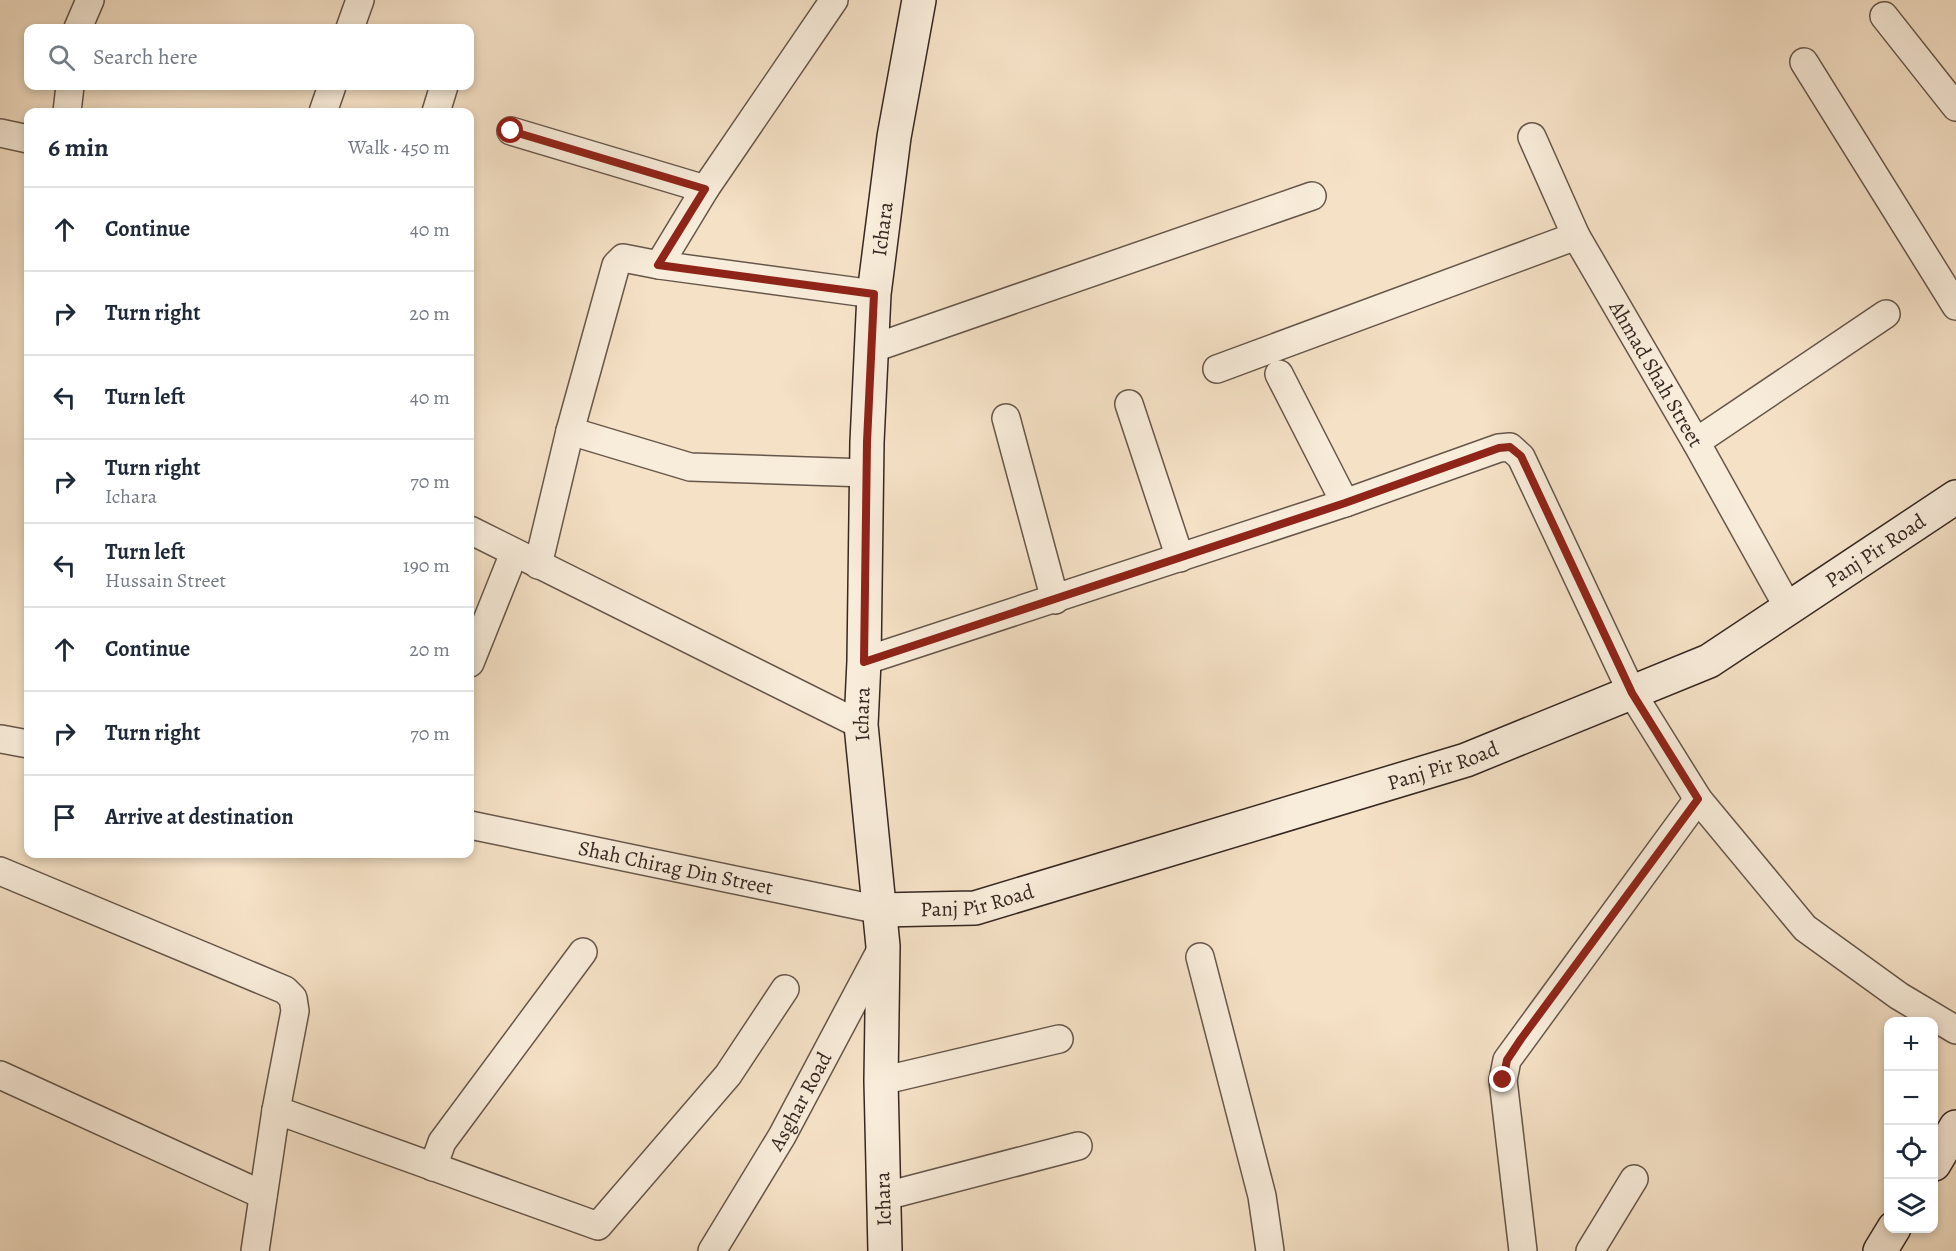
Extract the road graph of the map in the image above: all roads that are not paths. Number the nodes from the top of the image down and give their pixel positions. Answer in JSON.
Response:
{"nodes":[{"id":1,"x":90,"y":0,"type":"edge"},
{"id":2,"x":360,"y":0,"type":"edge"},
{"id":3,"x":834,"y":0,"type":"edge"},
{"id":4,"x":919,"y":0,"type":"edge"},
{"id":5,"x":1884,"y":16,"type":"dead end"},
{"id":6,"x":80,"y":24,"type":"edge"},
{"id":7,"x":351,"y":24,"type":"edge"},
{"id":8,"x":1804,"y":62,"type":"dead end"},
{"id":9,"x":70,"y":90,"type":"edge"},
{"id":10,"x":330,"y":90,"type":"edge"},
{"id":11,"x":443,"y":90,"type":"edge"},
{"id":12,"x":1956,"y":107,"type":"edge"},
{"id":13,"x":67,"y":108,"type":"edge"},
{"id":14,"x":324,"y":108,"type":"edge"},
{"id":15,"x":437,"y":108,"type":"edge"},
{"id":16,"x":511,"y":131,"type":"dead end"},
{"id":17,"x":0,"y":133,"type":"edge"},
{"id":18,"x":1532,"y":137,"type":"dead end"},
{"id":19,"x":24,"y":138,"type":"edge"},
{"id":20,"x":705,"y":189,"type":"junction"},
{"id":21,"x":1312,"y":196,"type":"dead end"},
{"id":22,"x":1576,"y":236,"type":"junction"},
{"id":23,"x":658,"y":265,"type":"junction"},
{"id":24,"x":874,"y":294,"type":"junction"},
{"id":25,"x":1956,"y":306,"type":"edge"},
{"id":26,"x":1886,"y":314,"type":"dead end"},
{"id":27,"x":871,"y":349,"type":"junction"},
{"id":28,"x":1217,"y":369,"type":"dead end"},
{"id":29,"x":1280,"y":374,"type":"dead end"},
{"id":30,"x":1130,"y":404,"type":"dead end"},
{"id":31,"x":1006,"y":418,"type":"dead end"},
{"id":32,"x":570,"y":431,"type":"junction"},
{"id":33,"x":1696,"y":442,"type":"junction"},
{"id":34,"x":867,"y":473,"type":"junction"},
{"id":35,"x":1956,"y":497,"type":"edge"},
{"id":36,"x":1345,"y":503,"type":"junction"},
{"id":37,"x":474,"y":532,"type":"edge"},
{"id":38,"x":514,"y":553,"type":"junction"},
{"id":39,"x":1180,"y":558,"type":"junction"},
{"id":40,"x":538,"y":565,"type":"junction"},
{"id":41,"x":1055,"y":600,"type":"junction"},
{"id":42,"x":1789,"y":609,"type":"junction"},
{"id":43,"x":474,"y":653,"type":"edge"},
{"id":44,"x":864,"y":662,"type":"junction"},
{"id":45,"x":1632,"y":693,"type":"junction"},
{"id":46,"x":861,"y":725,"type":"junction"},
{"id":47,"x":1,"y":739,"type":"edge"},
{"id":48,"x":24,"y":743,"type":"edge"},
{"id":49,"x":1698,"y":799,"type":"junction"},
{"id":50,"x":474,"y":826,"type":"edge"},
{"id":51,"x":0,"y":871,"type":"edge"},
{"id":52,"x":880,"y":910,"type":"junction"},
{"id":53,"x":883,"y":946,"type":"junction"},
{"id":54,"x":583,"y":952,"type":"dead end"},
{"id":55,"x":1200,"y":957,"type":"dead end"},
{"id":56,"x":785,"y":989,"type":"dead end"},
{"id":57,"x":1956,"y":1030,"type":"edge"},
{"id":58,"x":1059,"y":1039,"type":"dead end"},
{"id":59,"x":0,"y":1075,"type":"edge"},
{"id":60,"x":881,"y":1082,"type":"junction"},
{"id":61,"x":276,"y":1110,"type":"junction"},
{"id":62,"x":1956,"y":1127,"type":"edge"},
{"id":63,"x":1078,"y":1146,"type":"dead end"},
{"id":64,"x":1938,"y":1157,"type":"edge"},
{"id":65,"x":433,"y":1167,"type":"junction"},
{"id":66,"x":1634,"y":1179,"type":"dead end"},
{"id":67,"x":263,"y":1195,"type":"junction"},
{"id":68,"x":882,"y":1197,"type":"junction"},
{"id":69,"x":1891,"y":1233,"type":"edge"},
{"id":70,"x":255,"y":1251,"type":"edge"},
{"id":71,"x":712,"y":1251,"type":"edge"},
{"id":72,"x":885,"y":1251,"type":"edge"},
{"id":73,"x":1270,"y":1251,"type":"edge"},
{"id":74,"x":1523,"y":1251,"type":"edge"},
{"id":75,"x":1590,"y":1251,"type":"edge"},
{"id":76,"x":1880,"y":1251,"type":"edge"}],
"edges":[{"from":1,"to":6,"type":"street"},
{"from":2,"to":7,"type":"street"},
{"from":3,"to":20,"type":"street"},
{"from":4,"to":24,"type":"street","name":"Ichara"},
{"from":5,"to":12,"type":"street"},
{"from":8,"to":25,"type":"street"},
{"from":9,"to":13,"type":"street"},
{"from":10,"to":14,"type":"street"},
{"from":11,"to":15,"type":"street"},
{"from":16,"to":20,"type":"street"},
{"from":17,"to":19,"type":"street"},
{"from":18,"to":22,"type":"street","name":"Ahmad Shah Street"},
{"from":20,"to":23,"type":"street"},
{"from":21,"to":27,"type":"street"},
{"from":22,"to":28,"type":"street"},
{"from":22,"to":33,"type":"street","name":"Ahmad Shah Street"},
{"from":23,"to":24,"type":"street"},
{"from":23,"to":32,"type":"street"},
{"from":24,"to":27,"type":"street","name":"Ichara"},
{"from":26,"to":33,"type":"street"},
{"from":27,"to":34,"type":"street","name":"Ichara"},
{"from":29,"to":36,"type":"street"},
{"from":30,"to":39,"type":"street"},
{"from":31,"to":41,"type":"street"},
{"from":32,"to":34,"type":"street"},
{"from":32,"to":40,"type":"street"},
{"from":33,"to":42,"type":"street","name":"Ahmad Shah Street"},
{"from":34,"to":44,"type":"street","name":"Ichara"},
{"from":35,"to":42,"type":"street","name":"Panj Pir Road"},
{"from":36,"to":39,"type":"street"},
{"from":36,"to":45,"type":"street"},
{"from":37,"to":38,"type":"street"},
{"from":38,"to":40,"type":"street"},
{"from":38,"to":43,"type":"street"},
{"from":39,"to":41,"type":"street"},
{"from":40,"to":46,"type":"street"},
{"from":41,"to":44,"type":"street"},
{"from":42,"to":45,"type":"street","name":"Panj Pir Road"},
{"from":44,"to":46,"type":"street","name":"Ichara"},
{"from":45,"to":49,"type":"street"},
{"from":45,"to":52,"type":"street","name":"Panj Pir Road"},
{"from":46,"to":52,"type":"street","name":"Ichara"},
{"from":47,"to":48,"type":"street"},
{"from":49,"to":57,"type":"street"},
{"from":49,"to":74,"type":"street"},
{"from":50,"to":52,"type":"street","name":"Shah Chirag Din Street"},
{"from":51,"to":61,"type":"street"},
{"from":52,"to":53,"type":"street","name":"Ichara"},
{"from":53,"to":60,"type":"street","name":"Ichara"},
{"from":53,"to":71,"type":"street","name":"Asghar Road"},
{"from":54,"to":65,"type":"street"},
{"from":55,"to":73,"type":"street"},
{"from":56,"to":65,"type":"street"},
{"from":58,"to":60,"type":"street"},
{"from":59,"to":67,"type":"street"},
{"from":60,"to":68,"type":"street","name":"Ichara"},
{"from":61,"to":65,"type":"street"},
{"from":61,"to":67,"type":"street"},
{"from":62,"to":64,"type":"street"},
{"from":63,"to":68,"type":"street"},
{"from":66,"to":75,"type":"street"},
{"from":67,"to":70,"type":"street"},
{"from":68,"to":72,"type":"street","name":"Ichara"},
{"from":69,"to":76,"type":"street"}]}
